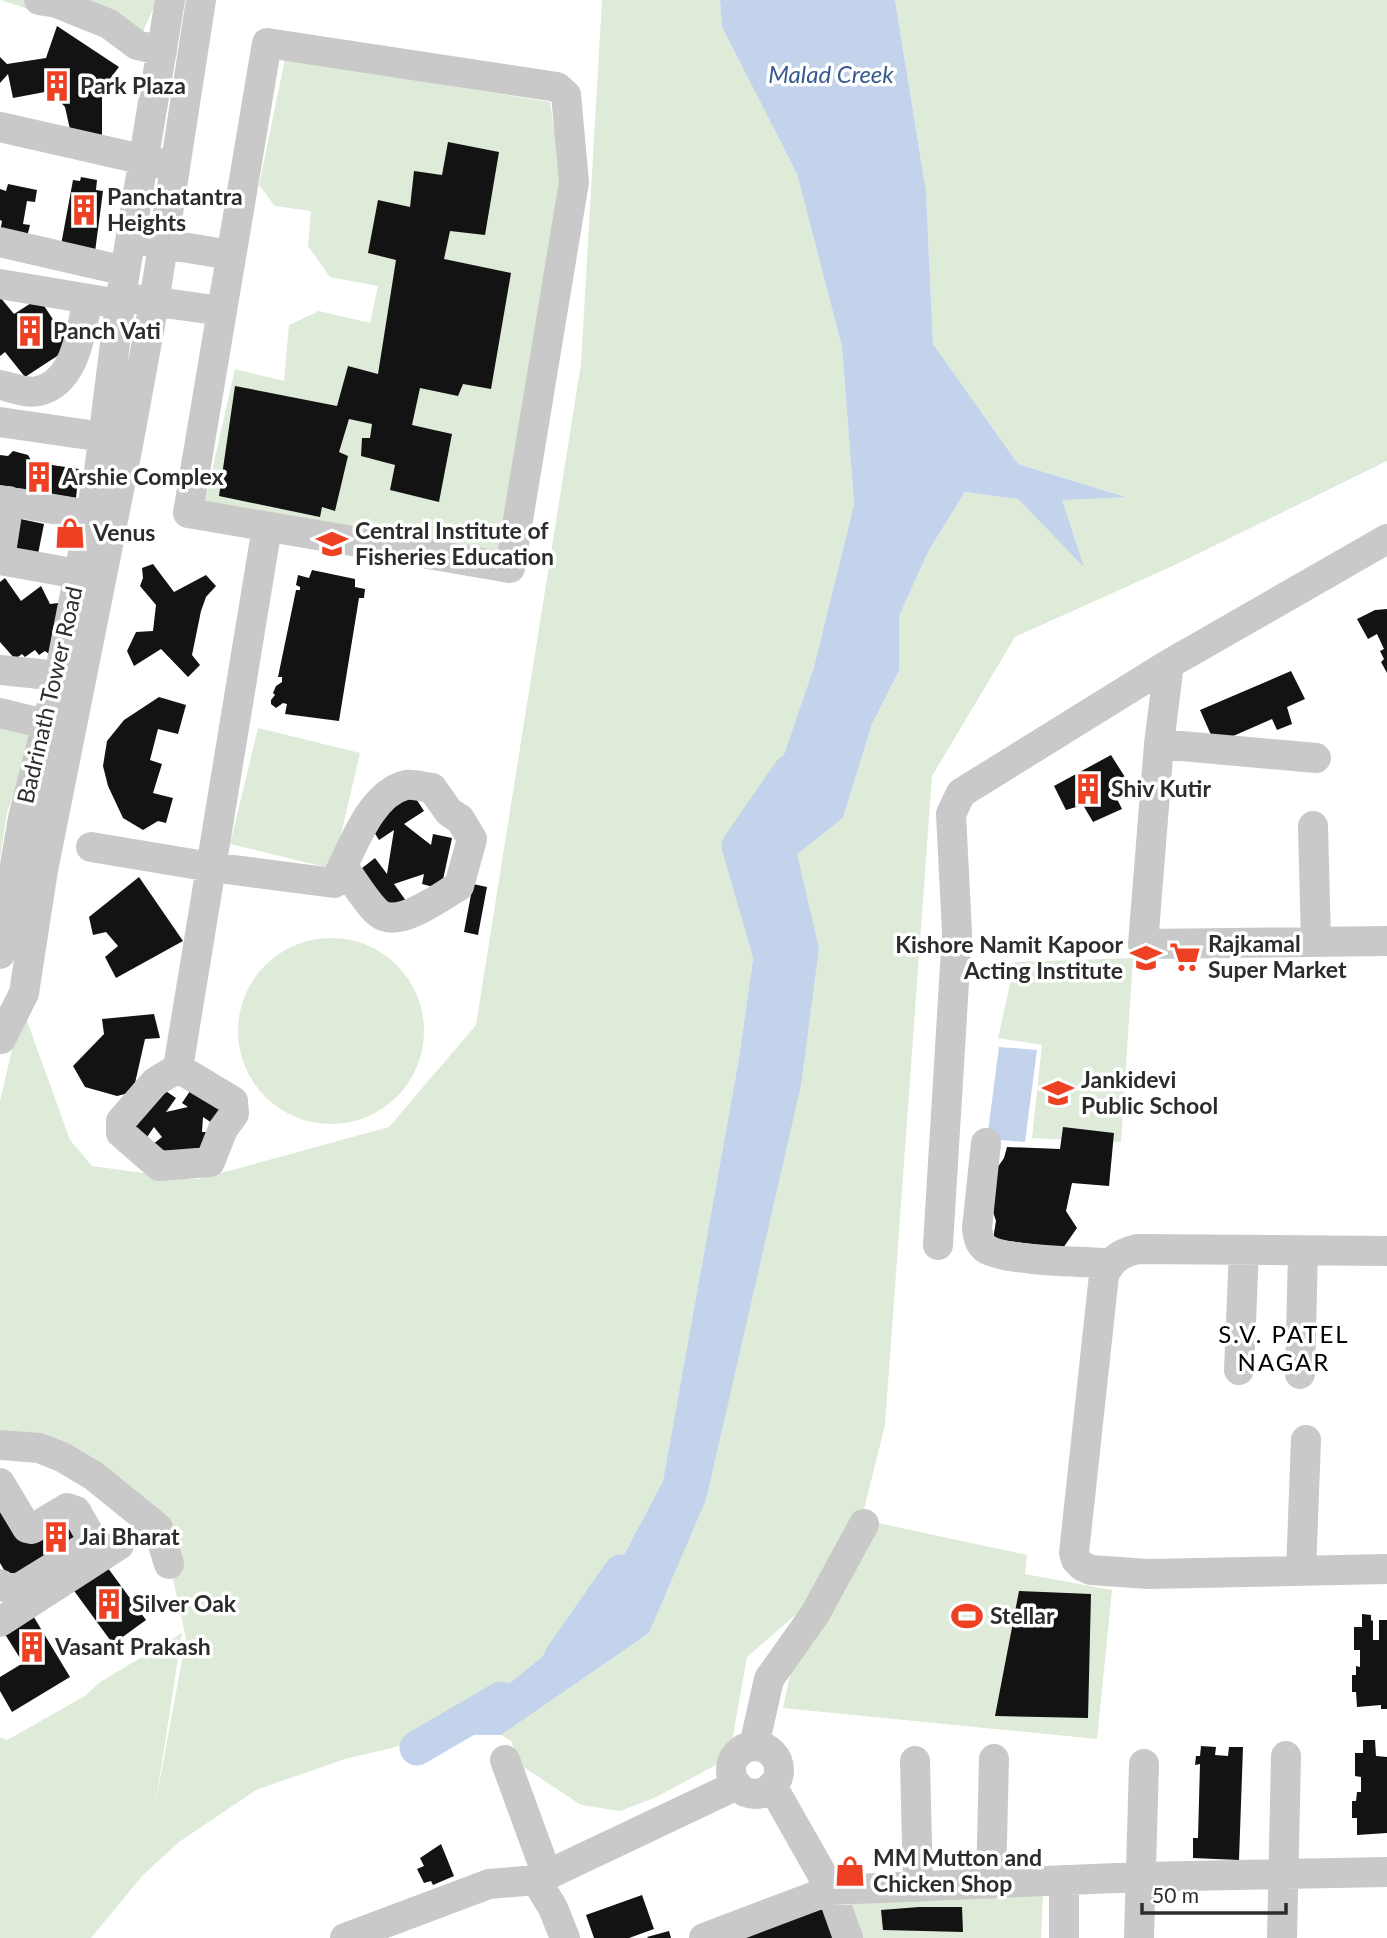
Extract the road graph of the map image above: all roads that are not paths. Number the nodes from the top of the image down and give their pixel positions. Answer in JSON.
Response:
{"nodes":[{"id":1,"x":39,"y":0,"type":"edge"},
{"id":2,"x":170,"y":0,"type":"edge"},
{"id":3,"x":201,"y":0,"type":"edge"},
{"id":4,"x":162,"y":51,"type":"junction"},
{"id":5,"x":0,"y":127,"type":"edge"},
{"id":6,"x":144,"y":160,"type":"junction"},
{"id":7,"x":174,"y":167,"type":"junction"},
{"id":8,"x":131,"y":239,"type":"junction"},
{"id":9,"x":0,"y":243,"type":"edge"},
{"id":10,"x":164,"y":244,"type":"junction"},
{"id":11,"x":231,"y":255,"type":"junction"},
{"id":12,"x":0,"y":284,"type":"edge"},
{"id":13,"x":122,"y":290,"type":"junction"},
{"id":14,"x":88,"y":299,"type":"junction"},
{"id":15,"x":154,"y":303,"type":"junction"},
{"id":16,"x":222,"y":311,"type":"junction"},
{"id":17,"x":0,"y":386,"type":"edge"},
{"id":18,"x":0,"y":422,"type":"edge"},
{"id":19,"x":116,"y":441,"type":"junction"},
{"id":20,"x":5,"y":501,"type":"edge"},
{"id":21,"x":89,"y":515,"type":"junction"},
{"id":22,"x":267,"y":527,"type":"junction"},
{"id":23,"x":1387,"y":539,"type":"edge"},
{"id":24,"x":0,"y":560,"type":"edge"},
{"id":25,"x":0,"y":572,"type":"edge"},
{"id":26,"x":70,"y":581,"type":"junction"},
{"id":27,"x":1169,"y":664,"type":"junction"},
{"id":28,"x":0,"y":670,"type":"edge"},
{"id":29,"x":52,"y":674,"type":"junction"},
{"id":30,"x":0,"y":713,"type":"edge"},
{"id":31,"x":45,"y":724,"type":"junction"},
{"id":32,"x":1159,"y":744,"type":"junction"},
{"id":33,"x":1316,"y":758,"type":"dead end"},
{"id":34,"x":1313,"y":826,"type":"dead end"},
{"id":35,"x":91,"y":847,"type":"dead end"},
{"id":36,"x":211,"y":867,"type":"junction"},
{"id":37,"x":343,"y":867,"type":"junction"},
{"id":38,"x":1387,"y":941,"type":"edge"},
{"id":39,"x":1316,"y":942,"type":"junction"},
{"id":40,"x":0,"y":954,"type":"edge"},
{"id":41,"x":0,"y":1036,"type":"edge"},
{"id":42,"x":178,"y":1068,"type":"dead end"},
{"id":43,"x":986,"y":1143,"type":"dead end"},
{"id":44,"x":938,"y":1245,"type":"dead end"},
{"id":45,"x":1244,"y":1250,"type":"junction"},
{"id":46,"x":1303,"y":1251,"type":"junction"},
{"id":47,"x":1387,"y":1251,"type":"edge"},
{"id":48,"x":1110,"y":1263,"type":"junction"},
{"id":49,"x":1239,"y":1370,"type":"dead end"},
{"id":50,"x":1300,"y":1374,"type":"dead end"},
{"id":51,"x":1306,"y":1440,"type":"dead end"},
{"id":52,"x":0,"y":1445,"type":"edge"},
{"id":53,"x":0,"y":1483,"type":"edge"},
{"id":54,"x":864,"y":1524,"type":"dead end"},
{"id":55,"x":119,"y":1545,"type":"dead end"},
{"id":56,"x":169,"y":1564,"type":"dead end"},
{"id":57,"x":1387,"y":1569,"type":"edge"},
{"id":58,"x":1301,"y":1571,"type":"junction"},
{"id":59,"x":0,"y":1584,"type":"edge"},
{"id":60,"x":0,"y":1622,"type":"edge"},
{"id":61,"x":754,"y":1746,"type":"junction"},
{"id":62,"x":1286,"y":1756,"type":"dead end"},
{"id":63,"x":994,"y":1759,"type":"dead end"},
{"id":64,"x":505,"y":1760,"type":"dead end"},
{"id":65,"x":915,"y":1761,"type":"dead end"},
{"id":66,"x":1144,"y":1763,"type":"dead end"},
{"id":67,"x":737,"y":1785,"type":"junction"},
{"id":68,"x":772,"y":1786,"type":"junction"},
{"id":69,"x":1387,"y":1872,"type":"edge"},
{"id":70,"x":1284,"y":1875,"type":"junction"},
{"id":71,"x":542,"y":1877,"type":"junction"},
{"id":72,"x":1140,"y":1877,"type":"junction"},
{"id":73,"x":1064,"y":1880,"type":"junction"},
{"id":74,"x":991,"y":1883,"type":"junction"},
{"id":75,"x":918,"y":1886,"type":"junction"},
{"id":76,"x":831,"y":1890,"type":"junction"},
{"id":77,"x":377,"y":1932,"type":"edge"},
{"id":78,"x":550,"y":1938,"type":"edge"},
{"id":79,"x":565,"y":1938,"type":"edge"},
{"id":80,"x":704,"y":1938,"type":"edge"},
{"id":81,"x":848,"y":1938,"type":"edge"},
{"id":82,"x":1064,"y":1938,"type":"edge"},
{"id":83,"x":1139,"y":1938,"type":"edge"},
{"id":84,"x":1282,"y":1938,"type":"edge"}],
"edges":[{"from":1,"to":4,"type":"street"},
{"from":2,"to":4,"type":"street"},
{"from":3,"to":7,"type":"street"},
{"from":4,"to":6,"type":"street"},
{"from":5,"to":6,"type":"street"},
{"from":6,"to":7,"type":"street"},
{"from":6,"to":8,"type":"street"},
{"from":7,"to":10,"type":"street"},
{"from":8,"to":10,"type":"street"},
{"from":8,"to":13,"type":"street"},
{"from":9,"to":13,"type":"street"},
{"from":10,"to":11,"type":"street"},
{"from":10,"to":15,"type":"street"},
{"from":11,"to":16,"type":"street"},
{"from":11,"to":22,"type":"street"},
{"from":12,"to":14,"type":"street"},
{"from":13,"to":14,"type":"street"},
{"from":13,"to":15,"type":"street"},
{"from":13,"to":19,"type":"street"},
{"from":14,"to":17,"type":"street"},
{"from":15,"to":16,"type":"street"},
{"from":15,"to":19,"type":"street"},
{"from":16,"to":22,"type":"street"},
{"from":18,"to":19,"type":"street"},
{"from":19,"to":21,"type":"street","name":"Badrinath Tower Road"},
{"from":19,"to":41,"type":"street"},
{"from":20,"to":21,"type":"street"},
{"from":20,"to":24,"type":"street"},
{"from":21,"to":26,"type":"street","name":"Badrinath Tower Road"},
{"from":22,"to":36,"type":"street"},
{"from":23,"to":27,"type":"street"},
{"from":24,"to":26,"type":"street"},
{"from":25,"to":26,"type":"street"},
{"from":26,"to":29,"type":"street","name":"Badrinath Tower Road"},
{"from":27,"to":32,"type":"street"},
{"from":27,"to":44,"type":"street"},
{"from":28,"to":29,"type":"street"},
{"from":29,"to":31,"type":"street","name":"Badrinath Tower Road"},
{"from":30,"to":31,"type":"street"},
{"from":31,"to":40,"type":"street","name":"Badrinath Tower Road"},
{"from":32,"to":33,"type":"street"},
{"from":32,"to":39,"type":"street"},
{"from":34,"to":39,"type":"street"},
{"from":35,"to":36,"type":"street"},
{"from":36,"to":37,"type":"street"},
{"from":36,"to":42,"type":"street"},
{"from":37,"to":37,"type":"street"},
{"from":38,"to":39,"type":"street"},
{"from":43,"to":48,"type":"street"},
{"from":45,"to":46,"type":"street"},
{"from":45,"to":48,"type":"street"},
{"from":45,"to":49,"type":"street"},
{"from":46,"to":47,"type":"street"},
{"from":46,"to":50,"type":"street"},
{"from":48,"to":58,"type":"street"},
{"from":51,"to":58,"type":"street"},
{"from":52,"to":56,"type":"street"},
{"from":53,"to":59,"type":"street"},
{"from":54,"to":61,"type":"street"},
{"from":55,"to":60,"type":"street"},
{"from":57,"to":58,"type":"street"},
{"from":61,"to":67,"type":"street"},
{"from":61,"to":68,"type":"street"},
{"from":62,"to":70,"type":"street"},
{"from":63,"to":74,"type":"street"},
{"from":64,"to":71,"type":"street"},
{"from":65,"to":75,"type":"street"},
{"from":66,"to":72,"type":"street"},
{"from":67,"to":68,"type":"street"},
{"from":67,"to":71,"type":"street"},
{"from":68,"to":76,"type":"street"},
{"from":69,"to":70,"type":"street"},
{"from":70,"to":72,"type":"street"},
{"from":70,"to":84,"type":"street"},
{"from":71,"to":77,"type":"street"},
{"from":71,"to":78,"type":"street"},
{"from":71,"to":79,"type":"street"},
{"from":72,"to":73,"type":"street"},
{"from":72,"to":83,"type":"street"},
{"from":73,"to":74,"type":"street"},
{"from":73,"to":82,"type":"street"},
{"from":74,"to":75,"type":"street"},
{"from":75,"to":76,"type":"street"},
{"from":76,"to":80,"type":"street"},
{"from":76,"to":81,"type":"street"}]}
